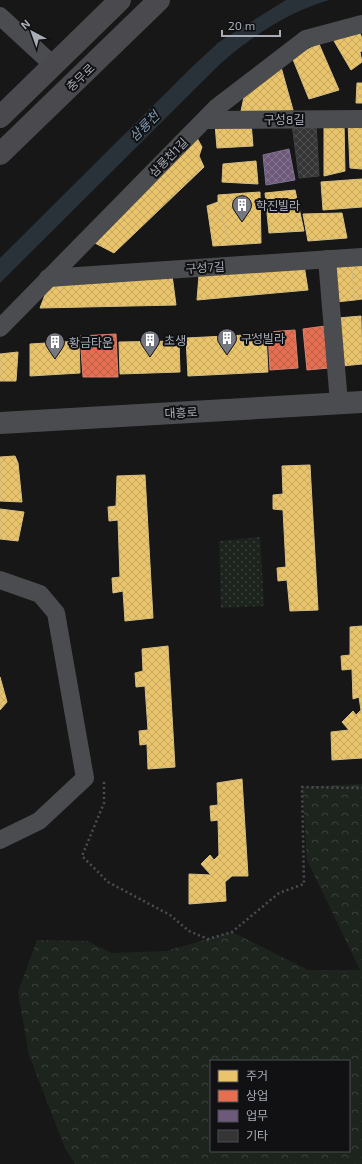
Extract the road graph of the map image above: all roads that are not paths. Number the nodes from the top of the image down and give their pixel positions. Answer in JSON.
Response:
{"nodes":[{"id":1,"x":120,"y":0,"type":"edge"},
{"id":2,"x":159,"y":0,"type":"edge"},
{"id":3,"x":0,"y":16,"type":"edge"},
{"id":4,"x":362,"y":24,"type":"edge"},
{"id":5,"x":53,"y":65,"type":"junction"},
{"id":6,"x":0,"y":116,"type":"edge"},
{"id":7,"x":362,"y":119,"type":"edge"},
{"id":8,"x":206,"y":120,"type":"junction"},
{"id":9,"x":0,"y":154,"type":"edge"},
{"id":10,"x":362,"y":256,"type":"edge"},
{"id":11,"x":327,"y":259,"type":"junction"},
{"id":12,"x":48,"y":278,"type":"junction"},
{"id":13,"x":0,"y":328,"type":"edge"},
{"id":14,"x":362,"y":402,"type":"edge"},
{"id":15,"x":339,"y":403,"type":"junction"},
{"id":16,"x":0,"y":423,"type":"edge"},
{"id":17,"x":0,"y":580,"type":"edge"},
{"id":18,"x":0,"y":840,"type":"edge"}],
"edges":[{"from":1,"to":5,"type":"main road"},
{"from":2,"to":9,"type":"main road","name":"충무로"},
{"from":3,"to":5,"type":"street"},
{"from":4,"to":8,"type":"street","name":"삼룡천1길"},
{"from":5,"to":6,"type":"main road"},
{"from":7,"to":8,"type":"street","name":"구성8길"},
{"from":8,"to":12,"type":"street","name":"삼룡천1길"},
{"from":10,"to":11,"type":"street","name":"구성7길"},
{"from":11,"to":12,"type":"street","name":"구성7길"},
{"from":11,"to":15,"type":"street"},
{"from":12,"to":13,"type":"street","name":"삼룡천1길"},
{"from":14,"to":15,"type":"street","name":"대흥로"},
{"from":15,"to":16,"type":"street","name":"대흥로"},
{"from":17,"to":18,"type":"street"}]}
